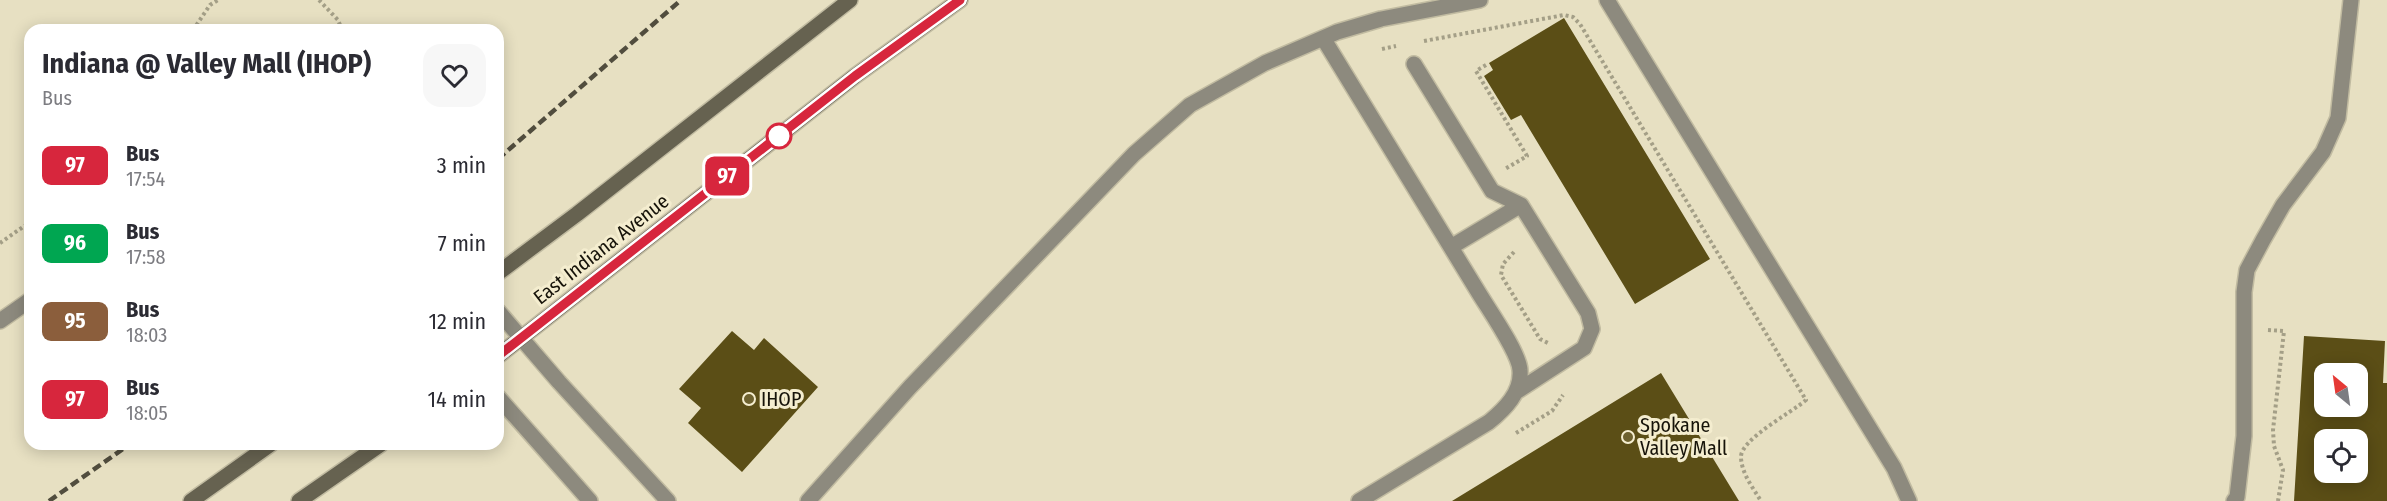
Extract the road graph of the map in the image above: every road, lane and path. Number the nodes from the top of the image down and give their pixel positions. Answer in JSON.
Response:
{"nodes":[{"id":1,"x":218,"y":0,"type":"edge"},
{"id":2,"x":318,"y":0,"type":"edge"},
{"id":3,"x":850,"y":0,"type":"edge"},
{"id":4,"x":960,"y":0,"type":"edge"},
{"id":5,"x":1480,"y":0,"type":"edge"},
{"id":6,"x":1607,"y":0,"type":"edge"},
{"id":7,"x":2351,"y":0,"type":"edge"},
{"id":8,"x":197,"y":24,"type":"edge"},
{"id":9,"x":340,"y":24,"type":"edge"},
{"id":10,"x":1323,"y":38,"type":"junction"},
{"id":11,"x":1416,"y":43,"type":"dead end"},
{"id":12,"x":1405,"y":45,"type":"dead end"},
{"id":13,"x":1382,"y":49,"type":"dead end"},
{"id":14,"x":1414,"y":64,"type":"dead end"},
{"id":15,"x":1486,"y":65,"type":"dead end"},
{"id":16,"x":1504,"y":169,"type":"dead end"},
{"id":17,"x":1521,"y":206,"type":"junction"},
{"id":18,"x":24,"y":226,"type":"edge"},
{"id":19,"x":0,"y":243,"type":"edge"},
{"id":20,"x":1451,"y":247,"type":"junction"},
{"id":21,"x":1514,"y":252,"type":"dead end"},
{"id":22,"x":504,"y":269,"type":"edge"},
{"id":23,"x":24,"y":304,"type":"edge"},
{"id":24,"x":504,"y":318,"type":"edge"},
{"id":25,"x":0,"y":321,"type":"edge"},
{"id":26,"x":2244,"y":328,"type":"junction"},
{"id":27,"x":521,"y":338,"type":"junction"},
{"id":28,"x":1557,"y":339,"type":"dead end"},
{"id":29,"x":504,"y":351,"type":"edge"},
{"id":30,"x":1516,"y":392,"type":"junction"},
{"id":31,"x":504,"y":404,"type":"edge"},
{"id":32,"x":263,"y":450,"type":"edge"},
{"id":33,"x":372,"y":450,"type":"edge"},
{"id":34,"x":191,"y":501,"type":"edge"},
{"id":35,"x":299,"y":501,"type":"edge"},
{"id":36,"x":590,"y":501,"type":"edge"},
{"id":37,"x":668,"y":501,"type":"edge"},
{"id":38,"x":808,"y":501,"type":"edge"},
{"id":39,"x":1359,"y":501,"type":"edge"},
{"id":40,"x":1761,"y":501,"type":"edge"},
{"id":41,"x":1909,"y":501,"type":"edge"},
{"id":42,"x":2234,"y":501,"type":"edge"},
{"id":43,"x":2278,"y":501,"type":"edge"}],
"edges":[{"from":1,"to":8,"type":"path"},
{"from":2,"to":9,"type":"path"},
{"from":3,"to":22,"type":"main road"},
{"from":4,"to":27,"type":"main road","name":"East Indiana Avenue"},
{"from":5,"to":10,"type":"street"},
{"from":6,"to":41,"type":"street"},
{"from":7,"to":26,"type":"street"},
{"from":10,"to":20,"type":"street"},
{"from":10,"to":38,"type":"street"},
{"from":11,"to":40,"type":"path"},
{"from":12,"to":13,"type":"path"},
{"from":14,"to":17,"type":"street"},
{"from":15,"to":16,"type":"path"},
{"from":17,"to":20,"type":"street"},
{"from":17,"to":30,"type":"street"},
{"from":18,"to":19,"type":"path"},
{"from":20,"to":30,"type":"street"},
{"from":21,"to":28,"type":"path"},
{"from":23,"to":25,"type":"street"},
{"from":24,"to":27,"type":"street"},
{"from":26,"to":42,"type":"street"},
{"from":26,"to":43,"type":"path"},
{"from":27,"to":29,"type":"main road","name":"East Indiana Avenue"},
{"from":27,"to":37,"type":"street"},
{"from":30,"to":39,"type":"street"},
{"from":31,"to":36,"type":"street"},
{"from":32,"to":34,"type":"main road"},
{"from":33,"to":35,"type":"main road"}]}
